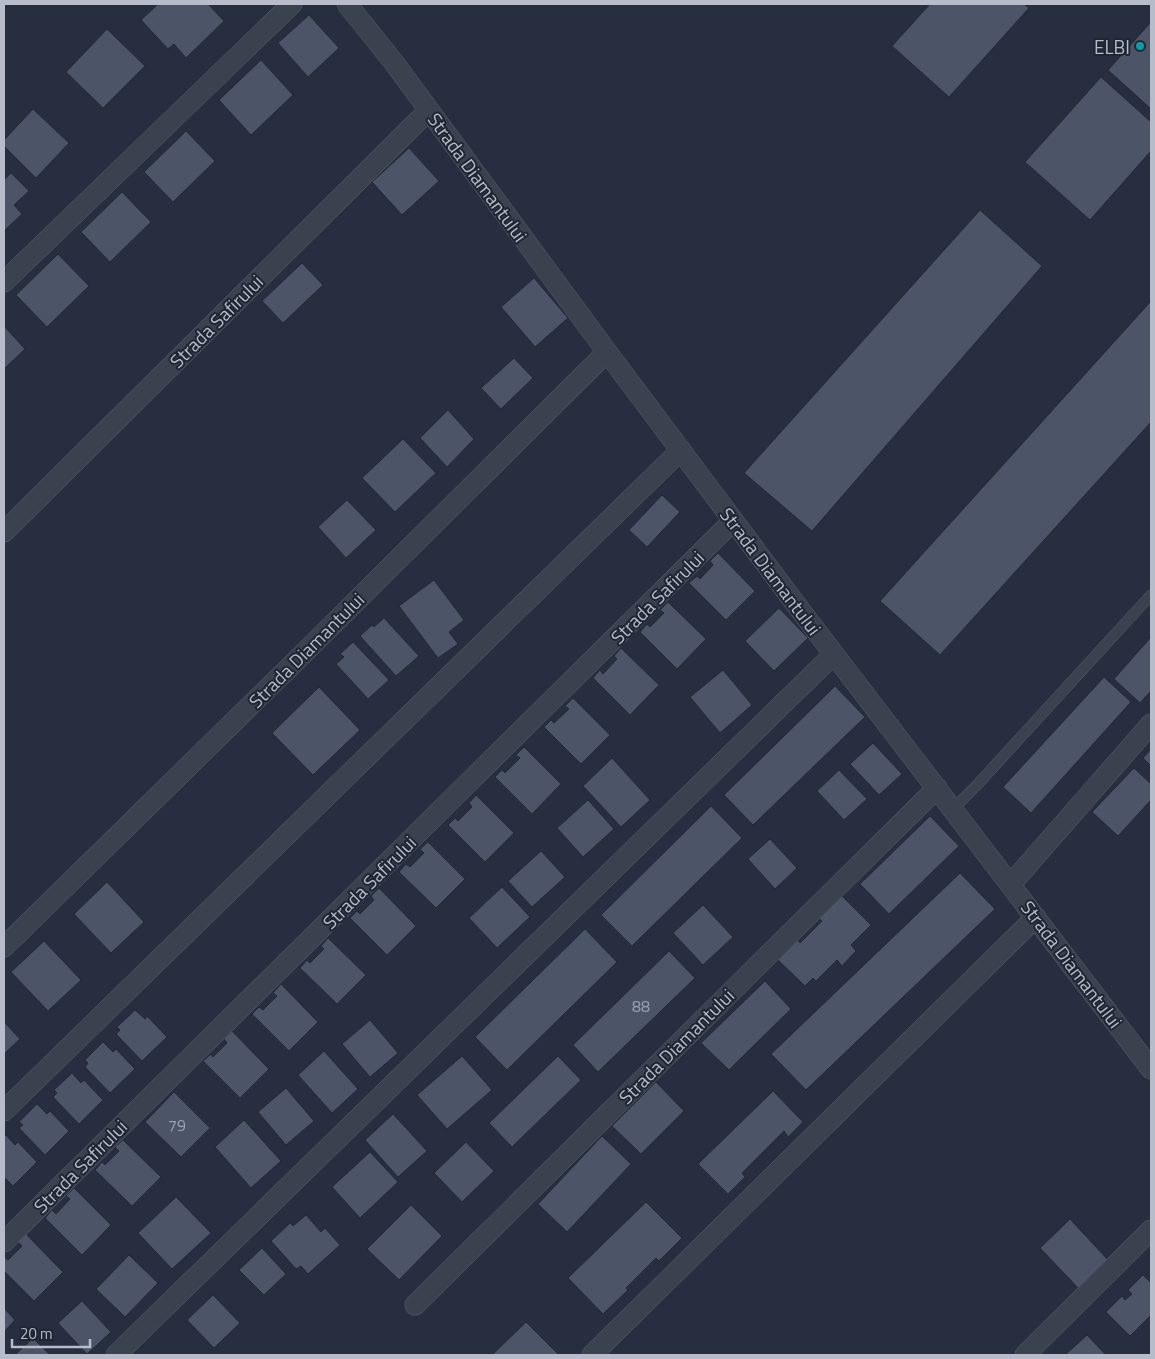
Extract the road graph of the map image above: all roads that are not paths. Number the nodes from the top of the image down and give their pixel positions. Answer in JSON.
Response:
{"nodes":[{"id":1,"x":292,"y":4,"type":"edge"},
{"id":2,"x":347,"y":4,"type":"edge"},
{"id":3,"x":429,"y":110,"type":"junction"},
{"id":4,"x":4,"y":282,"type":"edge"},
{"id":5,"x":606,"y":352,"type":"junction"},
{"id":6,"x":681,"y":450,"type":"junction"},
{"id":7,"x":733,"y":522,"type":"junction"},
{"id":8,"x":4,"y":532,"type":"edge"},
{"id":9,"x":1151,"y":595,"type":"edge"},
{"id":10,"x":834,"y":654,"type":"junction"},
{"id":11,"x":1151,"y":724,"type":"edge"},
{"id":12,"x":937,"y":788,"type":"junction"},
{"id":13,"x":953,"y":809,"type":"junction"},
{"id":14,"x":1011,"y":884,"type":"junction"},
{"id":15,"x":1036,"y":917,"type":"junction"},
{"id":16,"x":4,"y":947,"type":"edge"},
{"id":17,"x":1151,"y":1069,"type":"edge"},
{"id":18,"x":4,"y":1111,"type":"edge"},
{"id":19,"x":1151,"y":1230,"type":"edge"},
{"id":20,"x":4,"y":1242,"type":"edge"},
{"id":21,"x":415,"y":1305,"type":"dead end"},
{"id":22,"x":116,"y":1355,"type":"edge"},
{"id":23,"x":592,"y":1355,"type":"edge"},
{"id":24,"x":1025,"y":1355,"type":"edge"}],
"edges":[{"from":1,"to":4,"type":"street"},
{"from":2,"to":3,"type":"street","name":"Strada Diamantului"},
{"from":3,"to":5,"type":"street","name":"Strada Diamantului"},
{"from":3,"to":8,"type":"street","name":"Strada Safirului"},
{"from":5,"to":6,"type":"street","name":"Strada Diamantului"},
{"from":5,"to":16,"type":"street","name":"Strada Diamantului"},
{"from":6,"to":7,"type":"street","name":"Strada Diamantului"},
{"from":6,"to":18,"type":"street"},
{"from":7,"to":10,"type":"street","name":"Strada Diamantului"},
{"from":7,"to":20,"type":"street","name":"Strada Safirului"},
{"from":9,"to":13,"type":"lane"},
{"from":10,"to":12,"type":"street","name":"Strada Diamantului"},
{"from":10,"to":22,"type":"street"},
{"from":11,"to":14,"type":"street"},
{"from":12,"to":13,"type":"street","name":"Strada Diamantului"},
{"from":12,"to":21,"type":"street","name":"Strada Diamantului"},
{"from":13,"to":14,"type":"street","name":"Strada Diamantului"},
{"from":14,"to":15,"type":"street","name":"Strada Diamantului"},
{"from":15,"to":17,"type":"street","name":"Strada Diamantului"},
{"from":15,"to":23,"type":"street"},
{"from":19,"to":24,"type":"street"}]}
